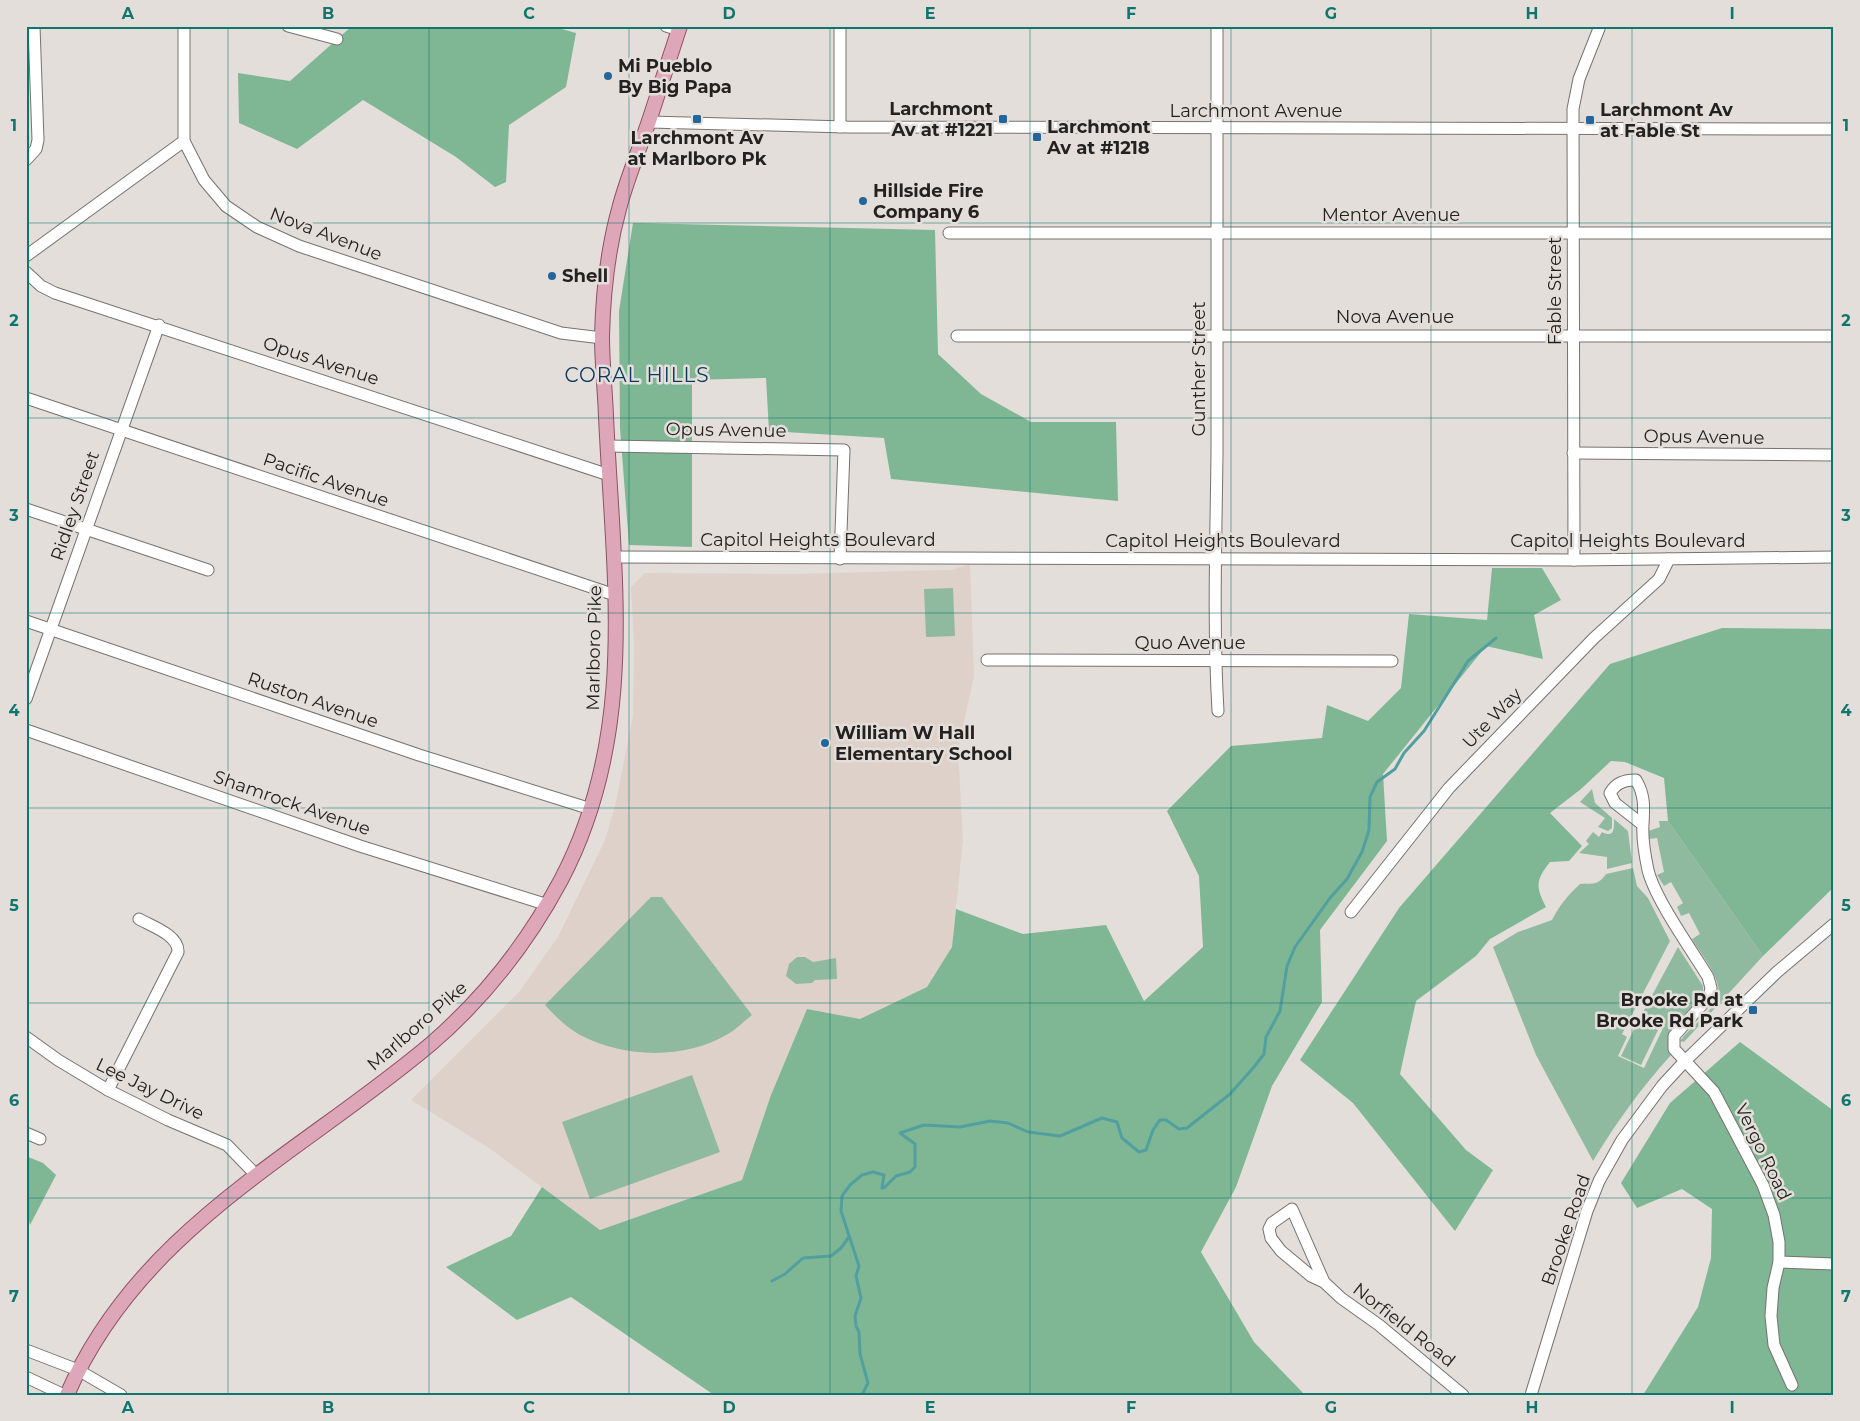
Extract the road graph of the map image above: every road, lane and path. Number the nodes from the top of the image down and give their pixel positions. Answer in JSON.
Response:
{"nodes":[{"id":1,"x":34,"y":26,"type":"edge"},
{"id":2,"x":184,"y":26,"type":"edge"},
{"id":3,"x":288,"y":26,"type":"edge"},
{"id":4,"x":840,"y":26,"type":"edge"},
{"id":5,"x":1217,"y":26,"type":"edge"},
{"id":6,"x":1600,"y":26,"type":"edge"},
{"id":7,"x":675,"y":27,"type":"edge"},
{"id":8,"x":337,"y":39,"type":"dead end"},
{"id":9,"x":649,"y":122,"type":"junction"},
{"id":10,"x":840,"y":126,"type":"junction"},
{"id":11,"x":1216,"y":128,"type":"junction"},
{"id":12,"x":1572,"y":129,"type":"junction"},
{"id":13,"x":1834,"y":129,"type":"edge"},
{"id":14,"x":184,"y":141,"type":"junction"},
{"id":15,"x":26,"y":160,"type":"edge"},
{"id":16,"x":949,"y":233,"type":"dead end"},
{"id":17,"x":1215,"y":233,"type":"junction"},
{"id":18,"x":1573,"y":233,"type":"junction"},
{"id":19,"x":1834,"y":233,"type":"edge"},
{"id":20,"x":26,"y":256,"type":"edge"},
{"id":21,"x":26,"y":272,"type":"edge"},
{"id":22,"x":159,"y":325,"type":"junction"},
{"id":23,"x":1573,"y":334,"type":"junction"},
{"id":24,"x":1215,"y":335,"type":"junction"},
{"id":25,"x":957,"y":336,"type":"dead end"},
{"id":26,"x":1834,"y":336,"type":"edge"},
{"id":27,"x":602,"y":338,"type":"junction"},
{"id":28,"x":26,"y":398,"type":"edge"},
{"id":29,"x":120,"y":430,"type":"junction"},
{"id":30,"x":607,"y":446,"type":"junction"},
{"id":31,"x":1573,"y":453,"type":"junction"},
{"id":32,"x":1834,"y":455,"type":"edge"},
{"id":33,"x":609,"y":475,"type":"junction"},
{"id":34,"x":26,"y":509,"type":"edge"},
{"id":35,"x":86,"y":529,"type":"junction"},
{"id":36,"x":613,"y":557,"type":"junction"},
{"id":37,"x":1214,"y":557,"type":"junction"},
{"id":38,"x":1834,"y":557,"type":"edge"},
{"id":39,"x":840,"y":558,"type":"junction"},
{"id":40,"x":1669,"y":558,"type":"junction"},
{"id":41,"x":1574,"y":560,"type":"junction"},
{"id":42,"x":208,"y":570,"type":"dead end"},
{"id":43,"x":615,"y":595,"type":"junction"},
{"id":44,"x":26,"y":621,"type":"edge"},
{"id":45,"x":51,"y":630,"type":"junction"},
{"id":46,"x":987,"y":660,"type":"dead end"},
{"id":47,"x":1215,"y":661,"type":"junction"},
{"id":48,"x":1392,"y":661,"type":"dead end"},
{"id":49,"x":26,"y":699,"type":"edge"},
{"id":50,"x":1218,"y":711,"type":"dead end"},
{"id":51,"x":26,"y":730,"type":"edge"},
{"id":52,"x":591,"y":808,"type":"junction"},
{"id":53,"x":1643,"y":825,"type":"dead end"},
{"id":54,"x":548,"y":904,"type":"junction"},
{"id":55,"x":1351,"y":912,"type":"dead end"},
{"id":56,"x":139,"y":919,"type":"dead end"},
{"id":57,"x":1832,"y":930,"type":"edge"},
{"id":58,"x":26,"y":1036,"type":"edge"},
{"id":59,"x":1685,"y":1061,"type":"junction"},
{"id":60,"x":108,"y":1090,"type":"junction"},
{"id":61,"x":26,"y":1133,"type":"edge"},
{"id":62,"x":40,"y":1139,"type":"dead end"},
{"id":63,"x":256,"y":1175,"type":"junction"},
{"id":64,"x":1779,"y":1262,"type":"junction"},
{"id":65,"x":1834,"y":1264,"type":"edge"},
{"id":66,"x":1324,"y":1282,"type":"junction"},
{"id":67,"x":26,"y":1350,"type":"edge"},
{"id":68,"x":78,"y":1370,"type":"junction"},
{"id":69,"x":26,"y":1378,"type":"edge"},
{"id":70,"x":1792,"y":1385,"type":"dead end"},
{"id":71,"x":66,"y":1395,"type":"edge"},
{"id":72,"x":121,"y":1395,"type":"edge"},
{"id":73,"x":1463,"y":1395,"type":"edge"},
{"id":74,"x":1531,"y":1395,"type":"edge"}],
"edges":[{"from":1,"to":15,"type":"street"},
{"from":2,"to":14,"type":"street","name":"Nova Avenue"},
{"from":3,"to":8,"type":"street"},
{"from":4,"to":10,"type":"street"},
{"from":5,"to":11,"type":"street","name":"Gunther Street"},
{"from":6,"to":12,"type":"street","name":"Fable Street"},
{"from":7,"to":9,"type":"main road","name":"Marlboro Pike"},
{"from":9,"to":10,"type":"street","name":"Larchmont Avenue"},
{"from":9,"to":27,"type":"main road","name":"Marlboro Pike"},
{"from":10,"to":11,"type":"street","name":"Larchmont Avenue"},
{"from":11,"to":12,"type":"street","name":"Larchmont Avenue"},
{"from":11,"to":17,"type":"street","name":"Gunther Street"},
{"from":12,"to":13,"type":"street","name":"Larchmont Avenue"},
{"from":12,"to":18,"type":"street","name":"Fable Street"},
{"from":14,"to":20,"type":"street"},
{"from":14,"to":27,"type":"street","name":"Nova Avenue"},
{"from":16,"to":17,"type":"street","name":"Mentor Avenue"},
{"from":17,"to":18,"type":"street","name":"Mentor Avenue"},
{"from":17,"to":24,"type":"street","name":"Gunther Street"},
{"from":18,"to":19,"type":"street","name":"Mentor Avenue"},
{"from":18,"to":23,"type":"street","name":"Fable Street"},
{"from":21,"to":22,"type":"street","name":"Opus Avenue"},
{"from":22,"to":29,"type":"street","name":"Ridley Street"},
{"from":22,"to":33,"type":"street","name":"Opus Avenue"},
{"from":23,"to":24,"type":"street","name":"Nova Avenue"},
{"from":23,"to":26,"type":"street","name":"Nova Avenue"},
{"from":23,"to":31,"type":"street","name":"Fable Street"},
{"from":24,"to":25,"type":"street","name":"Nova Avenue"},
{"from":24,"to":37,"type":"street","name":"Gunther Street"},
{"from":27,"to":30,"type":"main road","name":"Marlboro Pike"},
{"from":28,"to":29,"type":"street","name":"Pacific Avenue"},
{"from":29,"to":35,"type":"street","name":"Ridley Street"},
{"from":29,"to":43,"type":"street","name":"Pacific Avenue"},
{"from":30,"to":33,"type":"main road","name":"Marlboro Pike"},
{"from":30,"to":39,"type":"street","name":"Opus Avenue"},
{"from":31,"to":32,"type":"street","name":"Opus Avenue"},
{"from":31,"to":41,"type":"street","name":"Fable Street"},
{"from":33,"to":36,"type":"main road","name":"Marlboro Pike"},
{"from":34,"to":35,"type":"street"},
{"from":35,"to":42,"type":"street"},
{"from":35,"to":45,"type":"street","name":"Ridley Street"},
{"from":36,"to":39,"type":"street","name":"Capitol Heights Boulevard"},
{"from":36,"to":43,"type":"main road","name":"Marlboro Pike"},
{"from":37,"to":39,"type":"street","name":"Capitol Heights Boulevard"},
{"from":37,"to":41,"type":"street","name":"Capitol Heights Boulevard"},
{"from":37,"to":47,"type":"street","name":"Gunther Street"},
{"from":38,"to":40,"type":"street","name":"Capitol Heights Boulevard"},
{"from":40,"to":41,"type":"street","name":"Capitol Heights Boulevard"},
{"from":40,"to":55,"type":"street","name":"Ute Way"},
{"from":43,"to":52,"type":"main road","name":"Marlboro Pike"},
{"from":44,"to":45,"type":"street","name":"Ruston Avenue"},
{"from":45,"to":49,"type":"street","name":"Ridley Street"},
{"from":45,"to":52,"type":"street","name":"Ruston Avenue"},
{"from":46,"to":47,"type":"street","name":"Quo Avenue"},
{"from":47,"to":48,"type":"street","name":"Quo Avenue"},
{"from":47,"to":50,"type":"street","name":"Gunther Street"},
{"from":51,"to":54,"type":"street","name":"Shamrock Avenue"},
{"from":52,"to":54,"type":"main road","name":"Marlboro Pike"},
{"from":53,"to":59,"type":"street","name":"Vergo Road"},
{"from":54,"to":63,"type":"main road","name":"Marlboro Pike"},
{"from":56,"to":60,"type":"street"},
{"from":57,"to":59,"type":"street","name":"Brooke Road"},
{"from":58,"to":60,"type":"street","name":"Lee Jay Drive"},
{"from":59,"to":64,"type":"street","name":"Vergo Road"},
{"from":59,"to":74,"type":"street","name":"Brooke Road"},
{"from":60,"to":63,"type":"street","name":"Lee Jay Drive"},
{"from":61,"to":62,"type":"street"},
{"from":63,"to":68,"type":"main road","name":"Marlboro Pike"},
{"from":64,"to":65,"type":"street"},
{"from":64,"to":70,"type":"street","name":"Vergo Road"},
{"from":66,"to":66,"type":"street","name":"Norfield Road"},
{"from":66,"to":73,"type":"street","name":"Norfield Road"},
{"from":67,"to":68,"type":"street"},
{"from":68,"to":71,"type":"main road","name":"Marlboro Pike"},
{"from":68,"to":72,"type":"street"},
{"from":69,"to":71,"type":"street"}]}
